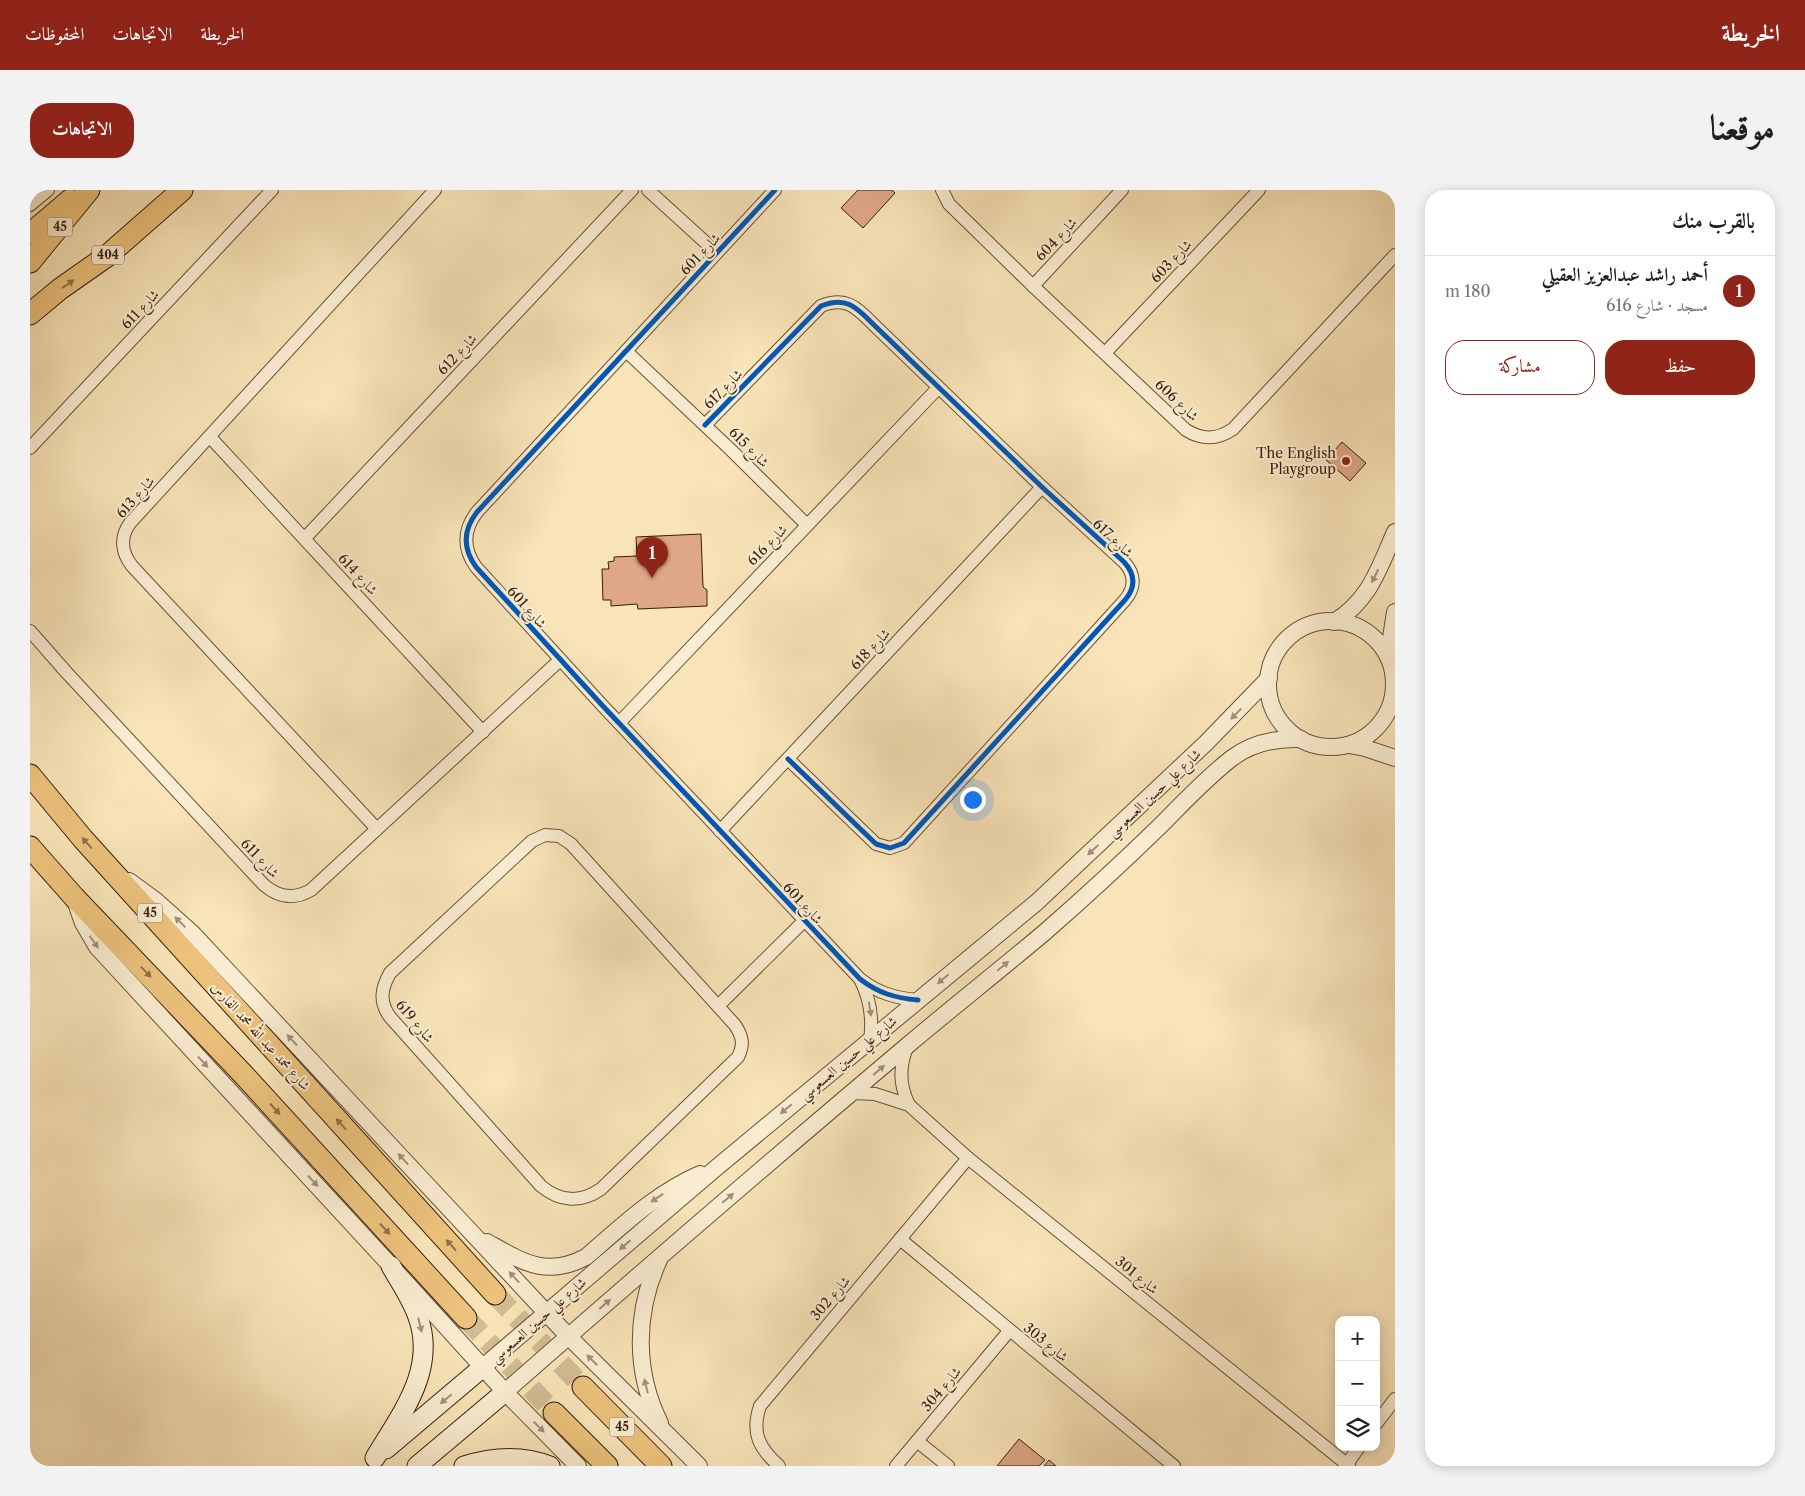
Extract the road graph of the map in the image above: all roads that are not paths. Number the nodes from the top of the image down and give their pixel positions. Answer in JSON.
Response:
{"nodes":[{"id":1,"x":48,"y":190,"type":"edge"},
{"id":2,"x":82,"y":190,"type":"edge"},
{"id":3,"x":89,"y":190,"type":"edge"},
{"id":4,"x":182,"y":190,"type":"edge"},
{"id":5,"x":272,"y":190,"type":"edge"},
{"id":6,"x":435,"y":190,"type":"edge"},
{"id":7,"x":632,"y":190,"type":"edge"},
{"id":8,"x":648,"y":190,"type":"edge"},
{"id":9,"x":775,"y":190,"type":"edge"},
{"id":10,"x":942,"y":190,"type":"edge"},
{"id":11,"x":1122,"y":190,"type":"edge"},
{"id":12,"x":1259,"y":190,"type":"edge"},
{"id":13,"x":30,"y":206,"type":"edge"},
{"id":14,"x":30,"y":234,"type":"edge"},
{"id":15,"x":716,"y":252,"type":"junction"},
{"id":16,"x":1395,"y":255,"type":"edge"},
{"id":17,"x":30,"y":262,"type":"edge"},
{"id":18,"x":1033,"y":286,"type":"junction"},
{"id":19,"x":30,"y":314,"type":"edge"},
{"id":20,"x":626,"y":351,"type":"junction"},
{"id":21,"x":1105,"y":353,"type":"junction"},
{"id":22,"x":938,"y":388,"type":"junction"},
{"id":23,"x":705,"y":425,"type":"junction"},
{"id":24,"x":210,"y":437,"type":"junction"},
{"id":25,"x":30,"y":448,"type":"edge"},
{"id":26,"x":1042,"y":487,"type":"junction"},
{"id":27,"x":807,"y":526,"type":"junction"},
{"id":28,"x":1395,"y":532,"type":"edge"},
{"id":29,"x":305,"y":538,"type":"junction"},
{"id":30,"x":1395,"y":612,"type":"edge"},
{"id":31,"x":1334,"y":622,"type":"junction"},
{"id":32,"x":30,"y":631,"type":"edge"},
{"id":33,"x":1388,"y":658,"type":"junction"},
{"id":34,"x":560,"y":660,"type":"junction"},
{"id":35,"x":1269,"y":678,"type":"junction"},
{"id":36,"x":1394,"y":699,"type":"edge"},
{"id":37,"x":619,"y":723,"type":"junction"},
{"id":38,"x":483,"y":732,"type":"junction"},
{"id":39,"x":1301,"y":739,"type":"junction"},
{"id":40,"x":1349,"y":745,"type":"junction"},
{"id":41,"x":788,"y":758,"type":"junction"},
{"id":42,"x":1395,"y":758,"type":"edge"},
{"id":43,"x":30,"y":775,"type":"edge"},
{"id":44,"x":378,"y":829,"type":"junction"},
{"id":45,"x":720,"y":831,"type":"junction"},
{"id":46,"x":30,"y":846,"type":"edge"},
{"id":47,"x":109,"y":867,"type":"junction"},
{"id":48,"x":74,"y":897,"type":"junction"},
{"id":49,"x":804,"y":921,"type":"junction"},
{"id":50,"x":860,"y":979,"type":"junction"},
{"id":51,"x":918,"y":1000,"type":"junction"},
{"id":52,"x":718,"y":1006,"type":"junction"},
{"id":53,"x":870,"y":1040,"type":"junction"},
{"id":54,"x":908,"y":1045,"type":"junction"},
{"id":55,"x":852,"y":1093,"type":"junction"},
{"id":56,"x":909,"y":1105,"type":"junction"},
{"id":57,"x":968,"y":1158,"type":"junction"},
{"id":58,"x":716,"y":1168,"type":"junction"},
{"id":59,"x":473,"y":1234,"type":"junction"},
{"id":60,"x":900,"y":1239,"type":"junction"},
{"id":61,"x":661,"y":1256,"type":"junction"},
{"id":62,"x":391,"y":1266,"type":"junction"},
{"id":63,"x":495,"y":1294,"type":"tunnel mouth"},
{"id":64,"x":547,"y":1313,"type":"junction"},
{"id":65,"x":466,"y":1318,"type":"tunnel mouth"},
{"id":66,"x":1009,"y":1331,"type":"junction"},
{"id":67,"x":568,"y":1336,"type":"junction"},
{"id":68,"x":483,"y":1368,"type":"junction"},
{"id":69,"x":583,"y":1387,"type":"tunnel mouth"},
{"id":70,"x":505,"y":1392,"type":"junction"},
{"id":71,"x":1395,"y":1399,"type":"edge"},
{"id":72,"x":554,"y":1413,"type":"tunnel mouth"},
{"id":73,"x":1380,"y":1419,"type":"edge"},
{"id":74,"x":664,"y":1431,"type":"junction"},
{"id":75,"x":918,"y":1441,"type":"junction"},
{"id":76,"x":1357,"y":1451,"type":"edge"},
{"id":77,"x":370,"y":1462,"type":"edge"},
{"id":78,"x":1348,"y":1465,"type":"edge"},
{"id":79,"x":416,"y":1466,"type":"edge"},
{"id":80,"x":464,"y":1466,"type":"edge"},
{"id":81,"x":550,"y":1466,"type":"edge"},
{"id":82,"x":578,"y":1466,"type":"edge"},
{"id":83,"x":607,"y":1466,"type":"edge"},
{"id":84,"x":661,"y":1466,"type":"edge"},
{"id":85,"x":699,"y":1466,"type":"edge"},
{"id":86,"x":780,"y":1466,"type":"edge"},
{"id":87,"x":896,"y":1466,"type":"edge"},
{"id":88,"x":948,"y":1466,"type":"edge"},
{"id":89,"x":1174,"y":1466,"type":"edge"}],
"edges":[{"from":1,"to":13,"type":"street"},
{"from":2,"to":14,"type":"main road"},
{"from":3,"to":17,"type":"main road","number":"45"},
{"from":19,"to":4,"type":"main road","number":"404","one_way":true},
{"from":5,"to":25,"type":"street","name":"شارع 611"},
{"from":6,"to":24,"type":"street","name":"شارع 613"},
{"from":7,"to":29,"type":"street","name":"شارع 612"},
{"from":8,"to":15,"type":"street"},
{"from":9,"to":15,"type":"street","name":"شارع 601"},
{"from":10,"to":18,"type":"street","name":"شارع 606"},
{"from":11,"to":18,"type":"street","name":"شارع 604"},
{"from":12,"to":21,"type":"street","name":"شارع 603"},
{"from":15,"to":20,"type":"street","name":"شارع 601"},
{"from":16,"to":21,"type":"street","name":"شارع 606"},
{"from":18,"to":21,"type":"street","name":"شارع 606"},
{"from":20,"to":23,"type":"street","name":"شارع 615"},
{"from":20,"to":34,"type":"street","name":"شارع 601"},
{"from":22,"to":23,"type":"street","name":"شارع 617"},
{"from":22,"to":26,"type":"street","name":"شارع 617"},
{"from":22,"to":27,"type":"street","name":"شارع 616"},
{"from":23,"to":27,"type":"street","name":"شارع 615"},
{"from":24,"to":29,"type":"street","name":"شارع 614"},
{"from":24,"to":44,"type":"street","name":"شارع 613"},
{"from":26,"to":41,"type":"street","name":"شارع 618"},
{"from":26,"to":41,"type":"street","name":"شارع 617"},
{"from":27,"to":37,"type":"street","name":"شارع 616"},
{"from":28,"to":31,"type":"street","one_way":true},
{"from":29,"to":38,"type":"street","name":"شارع 614"},
{"from":30,"to":33,"type":"street"},
{"from":31,"to":33,"type":"street"},
{"from":31,"to":35,"type":"street"},
{"from":32,"to":44,"type":"street","name":"شارع 611"},
{"from":33,"to":36,"type":"street"},
{"from":34,"to":37,"type":"street","name":"شارع 601"},
{"from":34,"to":38,"type":"street","name":"شارع 611"},
{"from":35,"to":39,"type":"street"},
{"from":35,"to":51,"type":"street","name":"شارع علي حسين العسعوسي","one_way":true},
{"from":36,"to":40,"type":"street"},
{"from":37,"to":45,"type":"street","name":"شارع 601"},
{"from":38,"to":44,"type":"street","name":"شارع 611"},
{"from":39,"to":40,"type":"street"},
{"from":54,"to":39,"type":"street","name":"شارع علي حسين العسعوسي","one_way":true},
{"from":40,"to":42,"type":"street"},
{"from":41,"to":45,"type":"street","name":"شارع 618"},
{"from":47,"to":43,"type":"main road","name":"شارع محمد عبد الله محمد الفارس","number":"45","one_way":true},
{"from":45,"to":49,"type":"street","name":"شارع 601"},
{"from":46,"to":48,"type":"main road"},
{"from":59,"to":47,"type":"street","one_way":true},
{"from":63,"to":47,"type":"main road","name":"شارع محمد عبد الله محمد الفارس","number":"45","one_way":true},
{"from":48,"to":62,"type":"street","one_way":true},
{"from":48,"to":65,"type":"main road","one_way":true},
{"from":49,"to":50,"type":"street","name":"شارع 601"},
{"from":49,"to":52,"type":"street"},
{"from":50,"to":51,"type":"street","name":"شارع 601"},
{"from":50,"to":53,"type":"street","name":"شارع 601","one_way":true},
{"from":51,"to":53,"type":"street","name":"شارع علي حسين العسعوسي"},
{"from":52,"to":52,"type":"street","name":"شارع 619"},
{"from":53,"to":58,"type":"street","name":"شارع علي حسين العسعوسي","one_way":true},
{"from":55,"to":54,"type":"street","name":"شارع علي حسين العسعوسي","one_way":true},
{"from":54,"to":56,"type":"street","name":"شارع 301"},
{"from":55,"to":56,"type":"street","name":"شارع 301"},
{"from":61,"to":55,"type":"street","name":"شارع علي حسين العسعوسي","one_way":true},
{"from":56,"to":57,"type":"street","name":"شارع 301"},
{"from":57,"to":60,"type":"street","name":"شارع 302"},
{"from":57,"to":78,"type":"street","name":"شارع 301"},
{"from":58,"to":59,"type":"street","one_way":true},
{"from":58,"to":64,"type":"street","name":"شارع علي حسين العسعوسي","one_way":true},
{"from":64,"to":59,"type":"street","one_way":true},
{"from":60,"to":66,"type":"street","name":"شارع 303"},
{"from":60,"to":86,"type":"street","name":"شارع 302"},
{"from":67,"to":61,"type":"street","name":"شارع علي حسين العسعوسي","one_way":true},
{"from":74,"to":61,"type":"street","one_way":true},
{"from":62,"to":68,"type":"street"},
{"from":62,"to":77,"type":"main road","one_way":true},
{"from":64,"to":67,"type":"street"},
{"from":64,"to":68,"type":"street","name":"شارع علي حسين العسعوسي"},
{"from":66,"to":75,"type":"street","name":"شارع 304"},
{"from":66,"to":89,"type":"street","name":"شارع 303"},
{"from":67,"to":70,"type":"street","name":"شارع علي حسين العسعوسي"},
{"from":74,"to":67,"type":"street","one_way":true},
{"from":68,"to":70,"type":"street"},
{"from":68,"to":77,"type":"main road","one_way":true},
{"from":69,"to":84,"type":"main road","number":"45"},
{"from":70,"to":79,"type":"main road"},
{"from":70,"to":82,"type":"street","one_way":true},
{"from":71,"to":73,"type":"street"},
{"from":72,"to":83,"type":"main road"},
{"from":74,"to":85,"type":"street"},
{"from":75,"to":87,"type":"street","name":"شارع 304"},
{"from":75,"to":88,"type":"street"},
{"from":76,"to":78,"type":"street"},
{"from":80,"to":81,"type":"main road"}]}
